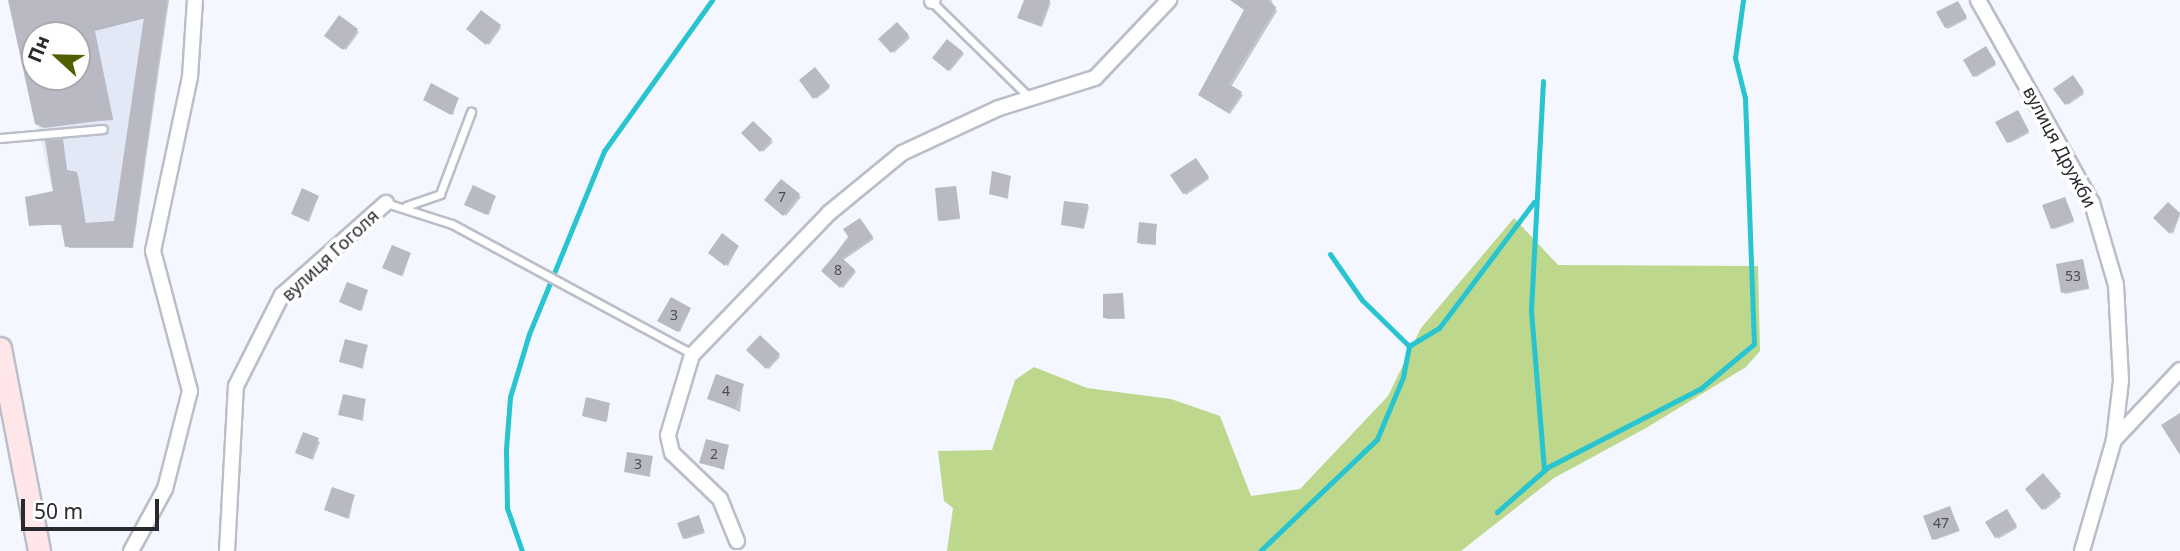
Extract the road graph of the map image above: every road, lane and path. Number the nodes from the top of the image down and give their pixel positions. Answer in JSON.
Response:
{"nodes":[{"id":1,"x":195,"y":0,"type":"edge"},
{"id":2,"x":931,"y":0,"type":"edge"},
{"id":3,"x":1169,"y":0,"type":"edge"},
{"id":4,"x":1978,"y":0,"type":"edge"},
{"id":5,"x":1030,"y":98,"type":"junction"},
{"id":6,"x":471,"y":113,"type":"dead end"},
{"id":7,"x":103,"y":129,"type":"dead end"},
{"id":8,"x":0,"y":138,"type":"edge"},
{"id":9,"x":386,"y":204,"type":"joint"},
{"id":10,"x":405,"y":206,"type":"junction"},
{"id":11,"x":0,"y":348,"type":"edge"},
{"id":12,"x":692,"y":355,"type":"junction"},
{"id":13,"x":2180,"y":370,"type":"edge"},
{"id":14,"x":2114,"y":440,"type":"junction"},
{"id":15,"x":737,"y":541,"type":"dead end"},
{"id":16,"x":39,"y":551,"type":"edge"},
{"id":17,"x":131,"y":551,"type":"edge"},
{"id":18,"x":227,"y":551,"type":"edge"},
{"id":19,"x":2082,"y":551,"type":"edge"}],
"edges":[{"from":1,"to":17,"type":"street"},
{"from":2,"to":5,"type":"lane"},
{"from":3,"to":5,"type":"street"},
{"from":4,"to":14,"type":"street","name":"вулиця Дружби"},
{"from":5,"to":12,"type":"street"},
{"from":6,"to":10,"type":"lane"},
{"from":7,"to":8,"type":"lane"},
{"from":9,"to":10,"type":"lane"},
{"from":9,"to":18,"type":"street","name":"вулиця Гоголя"},
{"from":10,"to":12,"type":"lane"},
{"from":11,"to":16,"type":"street"},
{"from":12,"to":15,"type":"street"},
{"from":13,"to":14,"type":"street"},
{"from":14,"to":19,"type":"street","name":"вулиця Дружби"}]}
